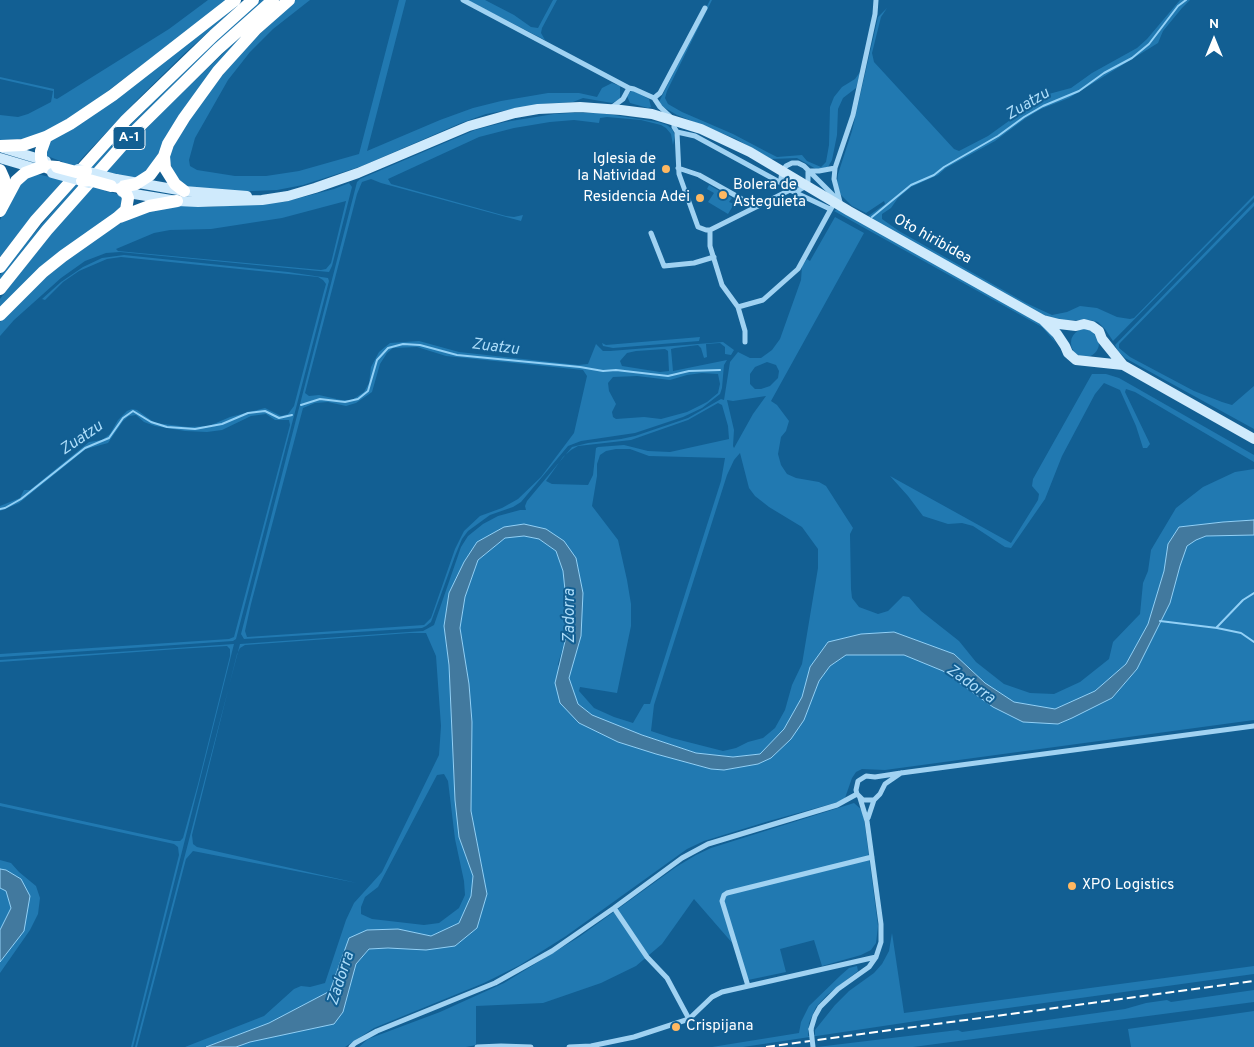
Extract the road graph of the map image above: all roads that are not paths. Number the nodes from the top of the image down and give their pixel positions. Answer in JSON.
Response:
{"nodes":[{"id":1,"x":235,"y":0,"type":"edge"},
{"id":2,"x":253,"y":0,"type":"edge"},
{"id":3,"x":274,"y":0,"type":"edge"},
{"id":4,"x":289,"y":0,"type":"edge"},
{"id":5,"x":463,"y":0,"type":"edge"},
{"id":6,"x":876,"y":0,"type":"edge"},
{"id":7,"x":705,"y":8,"type":"dead end"},
{"id":8,"x":629,"y":88,"type":"junction"},
{"id":9,"x":622,"y":98,"type":"junction"},
{"id":10,"x":655,"y":100,"type":"junction"},
{"id":11,"x":610,"y":108,"type":"junction"},
{"id":12,"x":631,"y":111,"type":"junction"},
{"id":13,"x":652,"y":114,"type":"junction"},
{"id":14,"x":674,"y":120,"type":"junction"},
{"id":15,"x":677,"y":132,"type":"junction"},
{"id":16,"x":46,"y":137,"type":"junction"},
{"id":17,"x":0,"y":146,"type":"edge"},
{"id":18,"x":164,"y":156,"type":"junction"},
{"id":19,"x":0,"y":158,"type":"edge"},
{"id":20,"x":49,"y":167,"type":"junction"},
{"id":21,"x":678,"y":168,"type":"junction"},
{"id":22,"x":835,"y":168,"type":"junction"},
{"id":23,"x":0,"y":170,"type":"edge"},
{"id":24,"x":782,"y":171,"type":"junction"},
{"id":25,"x":808,"y":171,"type":"junction"},
{"id":26,"x":136,"y":184,"type":"junction"},
{"id":27,"x":783,"y":184,"type":"junction"},
{"id":28,"x":116,"y":186,"type":"junction"},
{"id":29,"x":806,"y":186,"type":"junction"},
{"id":30,"x":790,"y":190,"type":"junction"},
{"id":31,"x":181,"y":196,"type":"junction"},
{"id":32,"x":836,"y":205,"type":"junction"},
{"id":33,"x":756,"y":207,"type":"junction"},
{"id":34,"x":2,"y":208,"type":"edge"},
{"id":35,"x":117,"y":218,"type":"junction"},
{"id":36,"x":710,"y":230,"type":"junction"},
{"id":37,"x":652,"y":232,"type":"dead end"},
{"id":38,"x":714,"y":257,"type":"junction"},
{"id":39,"x":0,"y":267,"type":"edge"},
{"id":40,"x":0,"y":289,"type":"edge"},
{"id":41,"x":738,"y":307,"type":"junction"},
{"id":42,"x":0,"y":315,"type":"edge"},
{"id":43,"x":1043,"y":320,"type":"junction"},
{"id":44,"x":1076,"y":326,"type":"junction"},
{"id":45,"x":1102,"y":339,"type":"junction"},
{"id":46,"x":745,"y":342,"type":"dead end"},
{"id":47,"x":1065,"y":346,"type":"junction"},
{"id":48,"x":1087,"y":361,"type":"junction"},
{"id":49,"x":1123,"y":365,"type":"junction"},
{"id":50,"x":1254,"y":439,"type":"edge"},
{"id":51,"x":1254,"y":726,"type":"edge"},
{"id":52,"x":901,"y":773,"type":"junction"},
{"id":53,"x":875,"y":777,"type":"junction"},
{"id":54,"x":882,"y":790,"type":"junction"},
{"id":55,"x":859,"y":796,"type":"junction"},
{"id":56,"x":874,"y":800,"type":"junction"},
{"id":57,"x":867,"y":821,"type":"junction"},
{"id":58,"x":872,"y":857,"type":"junction"},
{"id":59,"x":614,"y":908,"type":"junction"},
{"id":60,"x":876,"y":956,"type":"junction"},
{"id":61,"x":748,"y":986,"type":"junction"},
{"id":62,"x":689,"y":1019,"type":"junction"},
{"id":63,"x":351,"y":1047,"type":"edge"},
{"id":64,"x":477,"y":1047,"type":"edge"},
{"id":65,"x":531,"y":1047,"type":"edge"},
{"id":66,"x":569,"y":1047,"type":"edge"},
{"id":67,"x":813,"y":1047,"type":"edge"}],
"edges":[{"from":1,"to":16,"type":"highway"},
{"from":2,"to":39,"type":"highway","number":"A-1"},
{"from":3,"to":40,"type":"highway","number":"A-1"},
{"from":4,"to":18,"type":"highway"},
{"from":5,"to":8,"type":"street"},
{"from":6,"to":22,"type":"street"},
{"from":7,"to":10,"type":"street"},
{"from":8,"to":9,"type":"street"},
{"from":8,"to":10,"type":"street"},
{"from":9,"to":11,"type":"street"},
{"from":9,"to":12,"type":"street"},
{"from":10,"to":13,"type":"street"},
{"from":10,"to":14,"type":"street"},
{"from":11,"to":12,"type":"street","name":"Oto hiribidea"},
{"from":11,"to":31,"type":"street","name":"Oto hiribidea"},
{"from":12,"to":13,"type":"street","name":"Oto hiribidea"},
{"from":13,"to":14,"type":"street","name":"Oto hiribidea"},
{"from":14,"to":15,"type":"street"},
{"from":14,"to":24,"type":"street","name":"Oto hiribidea"},
{"from":15,"to":21,"type":"street"},
{"from":15,"to":27,"type":"street","name":"Oto hiribidea"},
{"from":16,"to":17,"type":"highway"},
{"from":16,"to":20,"type":"highway"},
{"from":17,"to":20,"type":"street"},
{"from":18,"to":26,"type":"highway"},
{"from":18,"to":31,"type":"highway"},
{"from":19,"to":20,"type":"street"},
{"from":20,"to":28,"type":"highway","bridge":true},
{"from":20,"to":34,"type":"highway"},
{"from":21,"to":33,"type":"street"},
{"from":21,"to":36,"type":"street"},
{"from":22,"to":25,"type":"street"},
{"from":22,"to":32,"type":"street"},
{"from":23,"to":34,"type":"highway"},
{"from":24,"to":25,"type":"street"},
{"from":24,"to":27,"type":"street"},
{"from":24,"to":29,"type":"street","name":"Oto hiribidea"},
{"from":25,"to":29,"type":"street"},
{"from":25,"to":32,"type":"street"},
{"from":26,"to":28,"type":"highway"},
{"from":26,"to":31,"type":"street"},
{"from":27,"to":30,"type":"street","name":"Oto hiribidea"},
{"from":28,"to":31,"type":"street"},
{"from":28,"to":35,"type":"highway"},
{"from":29,"to":30,"type":"street"},
{"from":29,"to":32,"type":"street","name":"Oto hiribidea"},
{"from":30,"to":32,"type":"street","name":"Oto hiribidea"},
{"from":30,"to":33,"type":"street"},
{"from":31,"to":35,"type":"highway"},
{"from":32,"to":41,"type":"street"},
{"from":32,"to":43,"type":"street","name":"Oto hiribidea"},
{"from":33,"to":36,"type":"street"},
{"from":35,"to":42,"type":"highway"},
{"from":36,"to":38,"type":"street"},
{"from":37,"to":38,"type":"street"},
{"from":38,"to":41,"type":"street"},
{"from":41,"to":46,"type":"street"},
{"from":43,"to":44,"type":"street","name":"Oto hiribidea"},
{"from":43,"to":47,"type":"street","name":"Oto hiribidea"},
{"from":44,"to":45,"type":"street","name":"Oto hiribidea"},
{"from":44,"to":47,"type":"street"},
{"from":45,"to":48,"type":"street"},
{"from":45,"to":49,"type":"street","name":"Oto hiribidea"},
{"from":47,"to":48,"type":"street","name":"Oto hiribidea"},
{"from":48,"to":49,"type":"street","name":"Oto hiribidea"},
{"from":49,"to":50,"type":"street","name":"Oto hiribidea"},
{"from":51,"to":52,"type":"street"},
{"from":52,"to":53,"type":"street"},
{"from":52,"to":54,"type":"street"},
{"from":53,"to":54,"type":"street"},
{"from":53,"to":55,"type":"street"},
{"from":54,"to":56,"type":"street"},
{"from":55,"to":56,"type":"street"},
{"from":55,"to":57,"type":"street"},
{"from":55,"to":59,"type":"street"},
{"from":56,"to":57,"type":"street"},
{"from":57,"to":58,"type":"street"},
{"from":58,"to":60,"type":"street"},
{"from":58,"to":61,"type":"street"},
{"from":59,"to":62,"type":"street"},
{"from":59,"to":63,"type":"street"},
{"from":60,"to":61,"type":"street"},
{"from":60,"to":67,"type":"street","bridge":true},
{"from":61,"to":62,"type":"street"},
{"from":62,"to":66,"type":"street"},
{"from":64,"to":65,"type":"street"}]}
